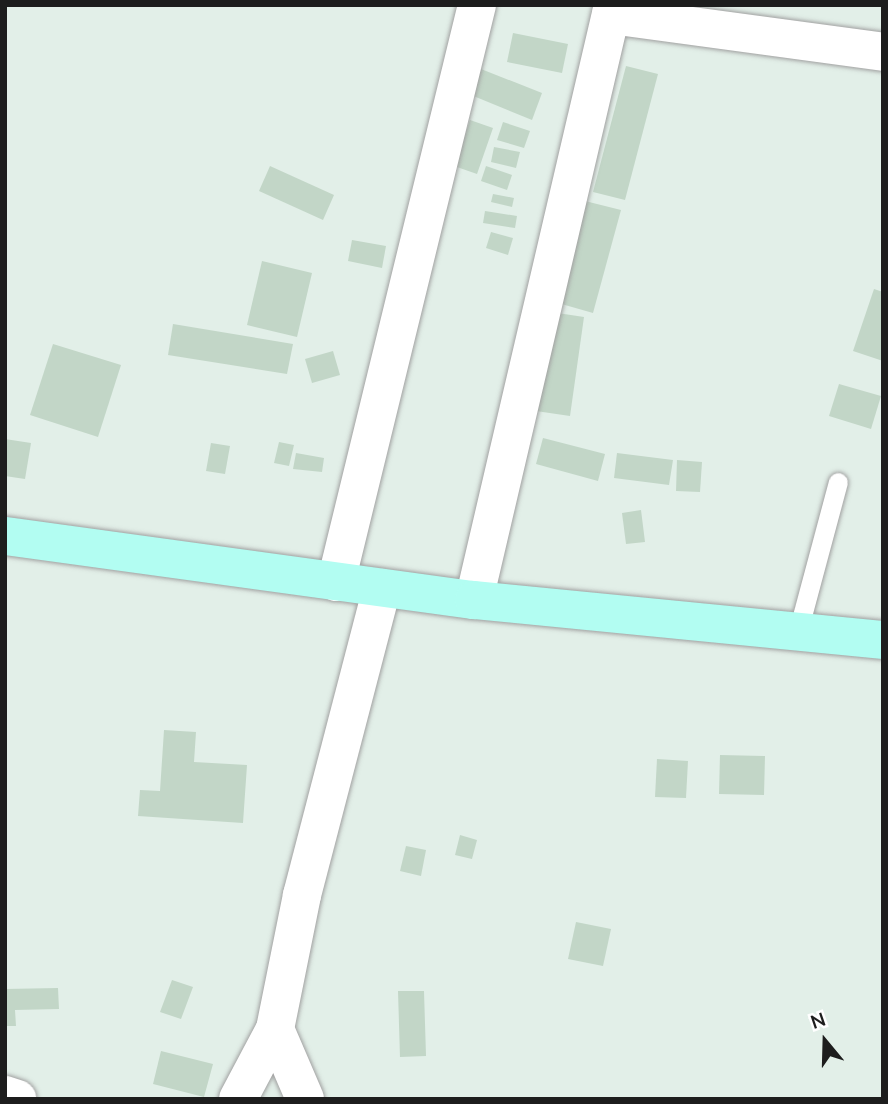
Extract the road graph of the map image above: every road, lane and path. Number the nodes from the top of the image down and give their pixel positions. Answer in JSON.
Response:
{"nodes":[{"id":1,"x":477,"y":5,"type":"edge"},
{"id":2,"x":612,"y":10,"type":"edge"},
{"id":3,"x":883,"y":52,"type":"edge"},
{"id":4,"x":838,"y":482,"type":"dead end"},
{"id":5,"x":5,"y":536,"type":"edge"},
{"id":6,"x":336,"y":582,"type":"junction"},
{"id":7,"x":382,"y":588,"type":"junction"},
{"id":8,"x":474,"y":600,"type":"junction"},
{"id":9,"x":798,"y":631,"type":"junction"},
{"id":10,"x":883,"y":640,"type":"edge"},
{"id":11,"x":275,"y":1029,"type":"junction"},
{"id":12,"x":5,"y":1095,"type":"edge"},
{"id":13,"x":17,"y":1099,"type":"edge"},
{"id":14,"x":238,"y":1099,"type":"edge"},
{"id":15,"x":304,"y":1099,"type":"edge"}],
"edges":[{"from":1,"to":6,"type":"street"},
{"from":2,"to":3,"type":"street"},
{"from":2,"to":8,"type":"street"},
{"from":4,"to":9,"type":"lane"},
{"from":5,"to":6,"type":"main road"},
{"from":6,"to":7,"type":"main road"},
{"from":7,"to":8,"type":"main road"},
{"from":7,"to":11,"type":"street"},
{"from":8,"to":9,"type":"main road"},
{"from":9,"to":10,"type":"main road"},
{"from":11,"to":14,"type":"street"},
{"from":11,"to":15,"type":"street"},
{"from":12,"to":13,"type":"street"}]}
